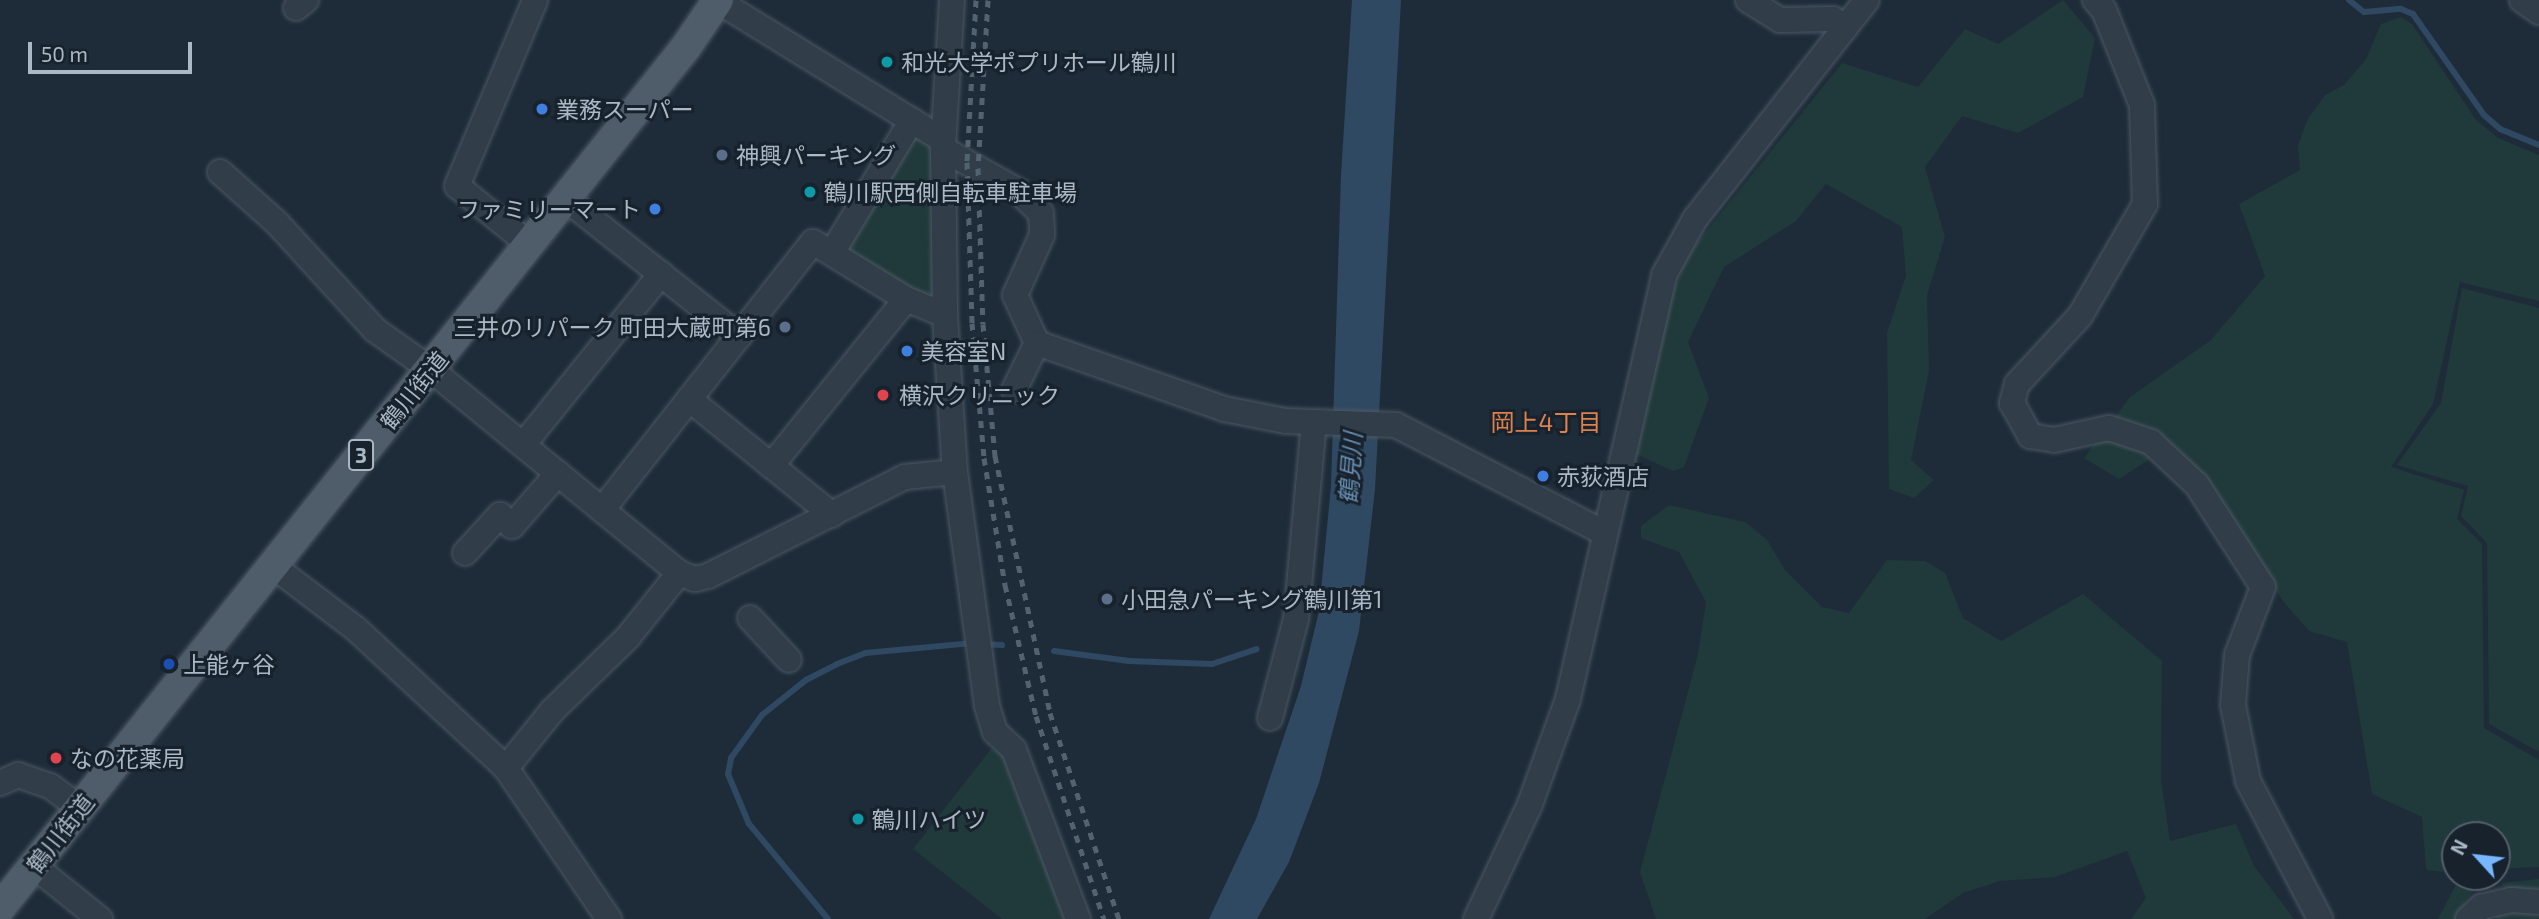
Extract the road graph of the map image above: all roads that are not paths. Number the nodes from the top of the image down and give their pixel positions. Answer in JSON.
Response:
{"nodes":[{"id":1,"x":535,"y":0,"type":"edge"},
{"id":2,"x":718,"y":0,"type":"edge"},
{"id":3,"x":952,"y":0,"type":"edge"},
{"id":4,"x":1748,"y":0,"type":"edge"},
{"id":5,"x":1867,"y":0,"type":"edge"},
{"id":6,"x":2095,"y":0,"type":"edge"},
{"id":7,"x":2522,"y":0,"type":"edge"},
{"id":8,"x":2539,"y":12,"type":"edge"},
{"id":9,"x":1845,"y":28,"type":"junction"},
{"id":10,"x":912,"y":120,"type":"junction"},
{"id":11,"x":943,"y":144,"type":"junction"},
{"id":12,"x":220,"y":172,"type":"dead end"},
{"id":13,"x":566,"y":198,"type":"junction"},
{"id":14,"x":530,"y":244,"type":"junction"},
{"id":15,"x":832,"y":253,"type":"junction"},
{"id":16,"x":661,"y":274,"type":"junction"},
{"id":17,"x":906,"y":299,"type":"junction"},
{"id":18,"x":945,"y":315,"type":"junction"},
{"id":19,"x":739,"y":336,"type":"junction"},
{"id":20,"x":1037,"y":343,"type":"junction"},
{"id":21,"x":430,"y":369,"type":"junction"},
{"id":22,"x":1014,"y":390,"type":"dead end"},
{"id":23,"x":690,"y":399,"type":"junction"},
{"id":24,"x":1318,"y":423,"type":"junction"},
{"id":25,"x":523,"y":445,"type":"junction"},
{"id":26,"x":771,"y":466,"type":"junction"},
{"id":27,"x":955,"y":472,"type":"junction"},
{"id":28,"x":558,"y":473,"type":"junction"},
{"id":29,"x":602,"y":510,"type":"junction"},
{"id":30,"x":832,"y":515,"type":"junction"},
{"id":31,"x":1604,"y":533,"type":"junction"},
{"id":32,"x":465,"y":553,"type":"dead end"},
{"id":33,"x":273,"y":566,"type":"junction"},
{"id":34,"x":679,"y":573,"type":"junction"},
{"id":35,"x":750,"y":618,"type":"dead end"},
{"id":36,"x":789,"y":660,"type":"dead end"},
{"id":37,"x":1270,"y":718,"type":"dead end"},
{"id":38,"x":506,"y":768,"type":"junction"},
{"id":39,"x":0,"y":783,"type":"edge"},
{"id":40,"x":79,"y":808,"type":"junction"},
{"id":41,"x":34,"y":866,"type":"junction"},
{"id":42,"x":2539,"y":902,"type":"edge"},
{"id":43,"x":0,"y":908,"type":"edge"},
{"id":44,"x":100,"y":919,"type":"edge"},
{"id":45,"x":609,"y":919,"type":"edge"},
{"id":46,"x":1078,"y":919,"type":"edge"},
{"id":47,"x":1476,"y":919,"type":"edge"},
{"id":48,"x":2320,"y":919,"type":"edge"},
{"id":49,"x":2468,"y":919,"type":"edge"}],
"edges":[{"from":1,"to":14,"type":"street"},
{"from":2,"to":10,"type":"street"},
{"from":2,"to":13,"type":"main road","name":"鶴川街道","number":"3"},
{"from":3,"to":11,"type":"street"},
{"from":4,"to":9,"type":"street"},
{"from":5,"to":9,"type":"street"},
{"from":6,"to":48,"type":"street"},
{"from":7,"to":8,"type":"street"},
{"from":9,"to":31,"type":"street"},
{"from":10,"to":11,"type":"street"},
{"from":10,"to":15,"type":"street"},
{"from":11,"to":18,"type":"street"},
{"from":11,"to":20,"type":"street"},
{"from":12,"to":21,"type":"street"},
{"from":13,"to":14,"type":"main road","name":"鶴川街道","number":"3"},
{"from":13,"to":16,"type":"street"},
{"from":14,"to":21,"type":"main road","name":"鶴川街道","number":"3"},
{"from":15,"to":17,"type":"street"},
{"from":15,"to":19,"type":"street"},
{"from":16,"to":19,"type":"street"},
{"from":16,"to":25,"type":"street"},
{"from":17,"to":18,"type":"street"},
{"from":17,"to":26,"type":"street"},
{"from":18,"to":27,"type":"street"},
{"from":19,"to":23,"type":"street"},
{"from":20,"to":22,"type":"street"},
{"from":20,"to":24,"type":"street"},
{"from":21,"to":25,"type":"street"},
{"from":21,"to":33,"type":"main road","name":"鶴川街道","number":"3"},
{"from":23,"to":26,"type":"street"},
{"from":23,"to":29,"type":"street"},
{"from":24,"to":31,"type":"street"},
{"from":24,"to":37,"type":"street"},
{"from":25,"to":28,"type":"street"},
{"from":26,"to":30,"type":"street"},
{"from":27,"to":30,"type":"street"},
{"from":27,"to":46,"type":"street"},
{"from":28,"to":29,"type":"street"},
{"from":28,"to":32,"type":"street"},
{"from":29,"to":34,"type":"street"},
{"from":30,"to":34,"type":"street"},
{"from":31,"to":47,"type":"street"},
{"from":33,"to":38,"type":"street"},
{"from":33,"to":40,"type":"main road","name":"鶴川街道","number":"3"},
{"from":34,"to":38,"type":"street"},
{"from":35,"to":36,"type":"street"},
{"from":38,"to":45,"type":"street"},
{"from":39,"to":40,"type":"street"},
{"from":40,"to":41,"type":"main road","name":"鶴川街道","number":"3"},
{"from":41,"to":43,"type":"main road","name":"鶴川街道","number":"3"},
{"from":41,"to":44,"type":"street"},
{"from":42,"to":49,"type":"street"}]}
